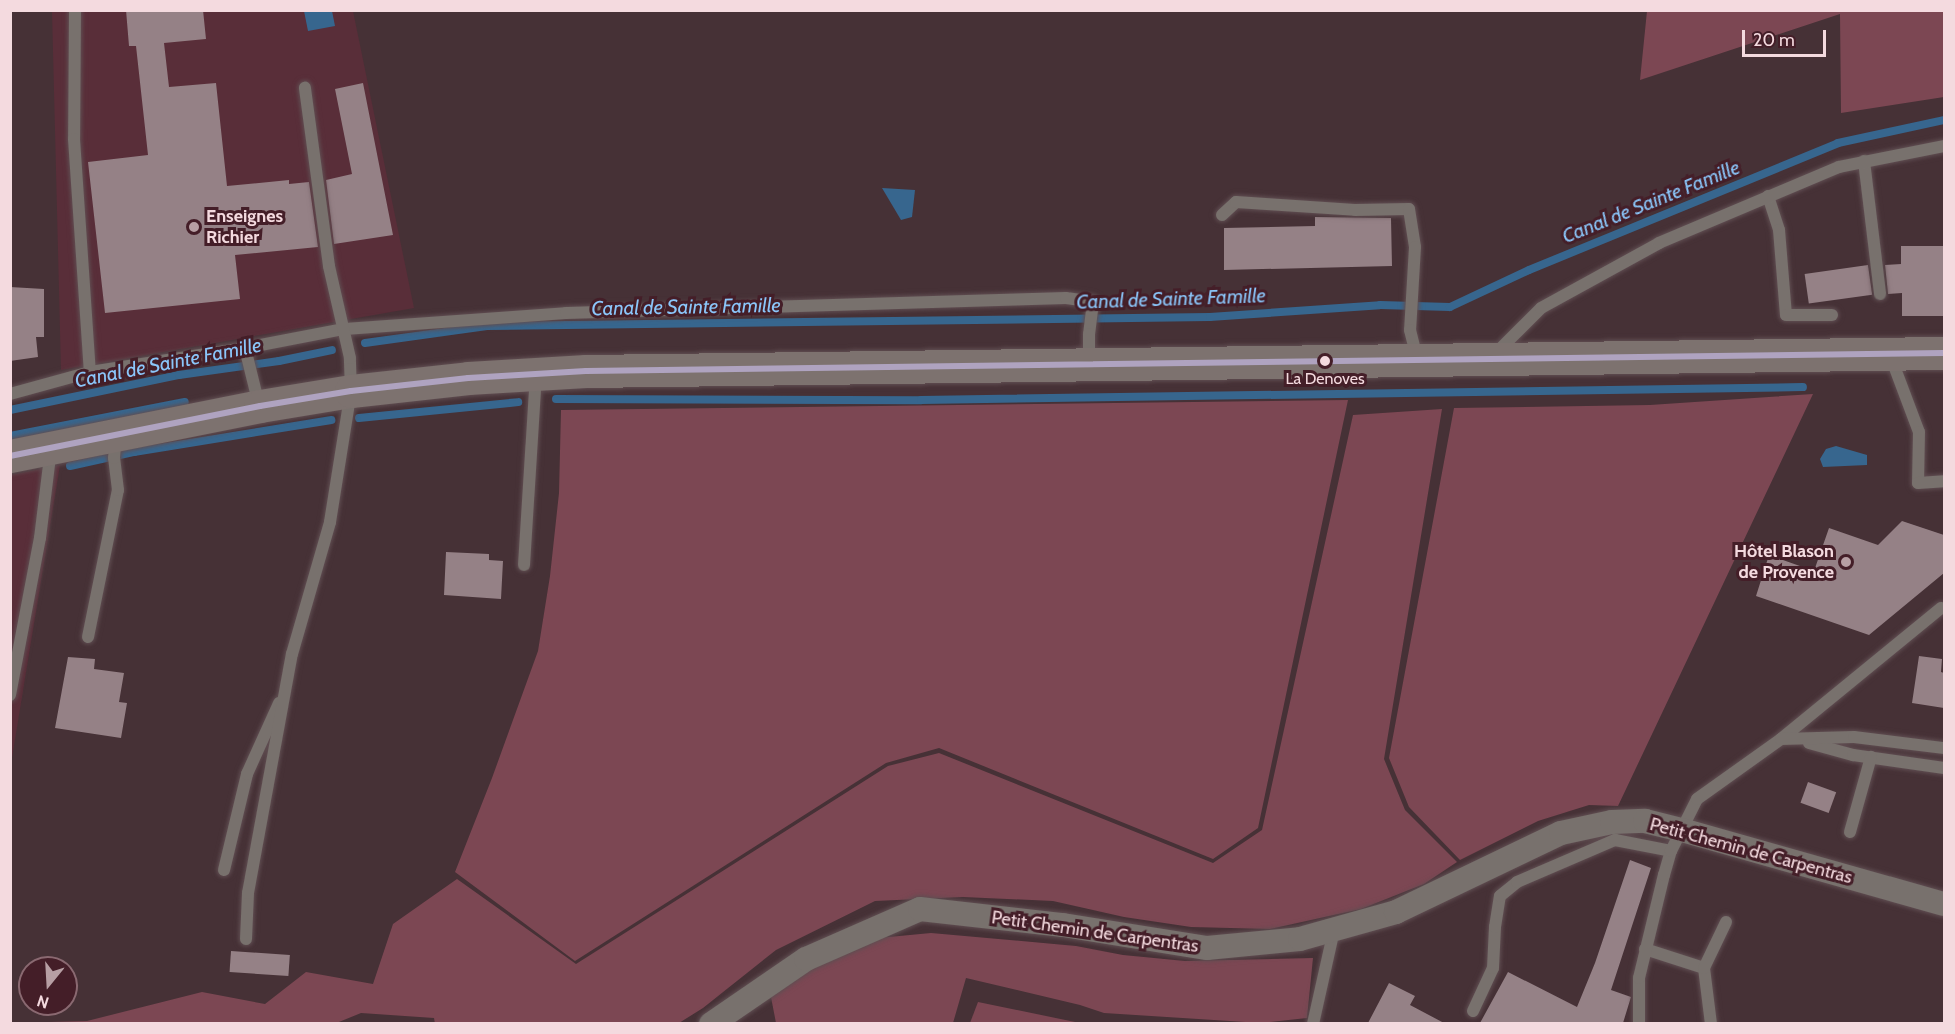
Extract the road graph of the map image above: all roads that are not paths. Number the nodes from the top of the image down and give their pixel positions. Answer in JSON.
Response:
{"nodes":[{"id":1,"x":75,"y":10,"type":"edge"},
{"id":2,"x":305,"y":88,"type":"dead end"},
{"id":3,"x":1944,"y":146,"type":"edge"},
{"id":4,"x":1864,"y":161,"type":"junction"},
{"id":5,"x":1768,"y":196,"type":"junction"},
{"id":6,"x":1222,"y":215,"type":"dead end"},
{"id":7,"x":1880,"y":294,"type":"dead end"},
{"id":8,"x":1832,"y":315,"type":"dead end"},
{"id":9,"x":344,"y":329,"type":"junction"},
{"id":10,"x":245,"y":348,"type":"junction"},
{"id":11,"x":1944,"y":353,"type":"edge"},
{"id":12,"x":1889,"y":354,"type":"junction"},
{"id":13,"x":1489,"y":360,"type":"junction"},
{"id":14,"x":1417,"y":361,"type":"junction"},
{"id":15,"x":1089,"y":362,"type":"junction"},
{"id":16,"x":90,"y":372,"type":"junction"},
{"id":17,"x":536,"y":374,"type":"junction"},
{"id":18,"x":351,"y":391,"type":"junction"},
{"id":19,"x":10,"y":394,"type":"edge"},
{"id":20,"x":260,"y":406,"type":"junction"},
{"id":21,"x":117,"y":434,"type":"junction"},
{"id":22,"x":51,"y":448,"type":"junction"},
{"id":23,"x":10,"y":456,"type":"edge"},
{"id":24,"x":1944,"y":481,"type":"edge"},
{"id":25,"x":524,"y":565,"type":"dead end"},
{"id":26,"x":1941,"y":608,"type":"dead end"},
{"id":27,"x":88,"y":637,"type":"dead end"},
{"id":28,"x":285,"y":691,"type":"junction"},
{"id":29,"x":10,"y":696,"type":"edge"},
{"id":30,"x":1781,"y":739,"type":"junction"},
{"id":31,"x":1797,"y":740,"type":"junction"},
{"id":32,"x":1944,"y":748,"type":"edge"},
{"id":33,"x":1871,"y":757,"type":"junction"},
{"id":34,"x":1944,"y":768,"type":"edge"},
{"id":35,"x":1850,"y":832,"type":"dead end"},
{"id":36,"x":1677,"y":840,"type":"junction"},
{"id":37,"x":224,"y":870,"type":"dead end"},
{"id":38,"x":1944,"y":904,"type":"edge"},
{"id":39,"x":1726,"y":922,"type":"dead end"},
{"id":40,"x":246,"y":939,"type":"dead end"},
{"id":41,"x":1332,"y":939,"type":"dead end"},
{"id":42,"x":1645,"y":949,"type":"junction"},
{"id":43,"x":1704,"y":968,"type":"junction"},
{"id":44,"x":1473,"y":1011,"type":"dead end"},
{"id":45,"x":711,"y":1023,"type":"edge"},
{"id":46,"x":1314,"y":1023,"type":"edge"},
{"id":47,"x":1639,"y":1023,"type":"edge"},
{"id":48,"x":1712,"y":1023,"type":"edge"}],
"edges":[{"from":1,"to":16,"type":"lane"},
{"from":2,"to":9,"type":"lane"},
{"from":3,"to":4,"type":"lane"},
{"from":4,"to":5,"type":"lane"},
{"from":4,"to":7,"type":"lane"},
{"from":5,"to":8,"type":"lane"},
{"from":5,"to":13,"type":"lane"},
{"from":6,"to":14,"type":"lane"},
{"from":9,"to":10,"type":"lane"},
{"from":9,"to":15,"type":"lane"},
{"from":9,"to":18,"type":"lane"},
{"from":10,"to":16,"type":"lane"},
{"from":10,"to":20,"type":"lane"},
{"from":11,"to":12,"type":"main road"},
{"from":12,"to":13,"type":"main road"},
{"from":12,"to":24,"type":"lane"},
{"from":13,"to":14,"type":"main road"},
{"from":14,"to":15,"type":"main road"},
{"from":15,"to":17,"type":"main road"},
{"from":16,"to":19,"type":"lane"},
{"from":17,"to":18,"type":"main road"},
{"from":17,"to":25,"type":"lane"},
{"from":18,"to":20,"type":"main road"},
{"from":18,"to":28,"type":"lane"},
{"from":20,"to":21,"type":"main road"},
{"from":21,"to":22,"type":"main road"},
{"from":21,"to":27,"type":"lane"},
{"from":22,"to":23,"type":"main road"},
{"from":22,"to":29,"type":"lane"},
{"from":26,"to":30,"type":"lane"},
{"from":28,"to":37,"type":"lane"},
{"from":28,"to":40,"type":"lane"},
{"from":30,"to":31,"type":"lane"},
{"from":30,"to":36,"type":"lane"},
{"from":31,"to":32,"type":"lane"},
{"from":31,"to":33,"type":"lane"},
{"from":33,"to":34,"type":"lane"},
{"from":33,"to":35,"type":"lane"},
{"from":36,"to":38,"type":"street","name":"Petit Chemin de Carpentras"},
{"from":36,"to":42,"type":"lane"},
{"from":36,"to":44,"type":"lane"},
{"from":36,"to":45,"type":"street","name":"Petit Chemin de Carpentras"},
{"from":39,"to":43,"type":"lane"},
{"from":41,"to":46,"type":"lane"},
{"from":42,"to":43,"type":"lane"},
{"from":42,"to":47,"type":"lane"},
{"from":43,"to":48,"type":"lane"}]}
